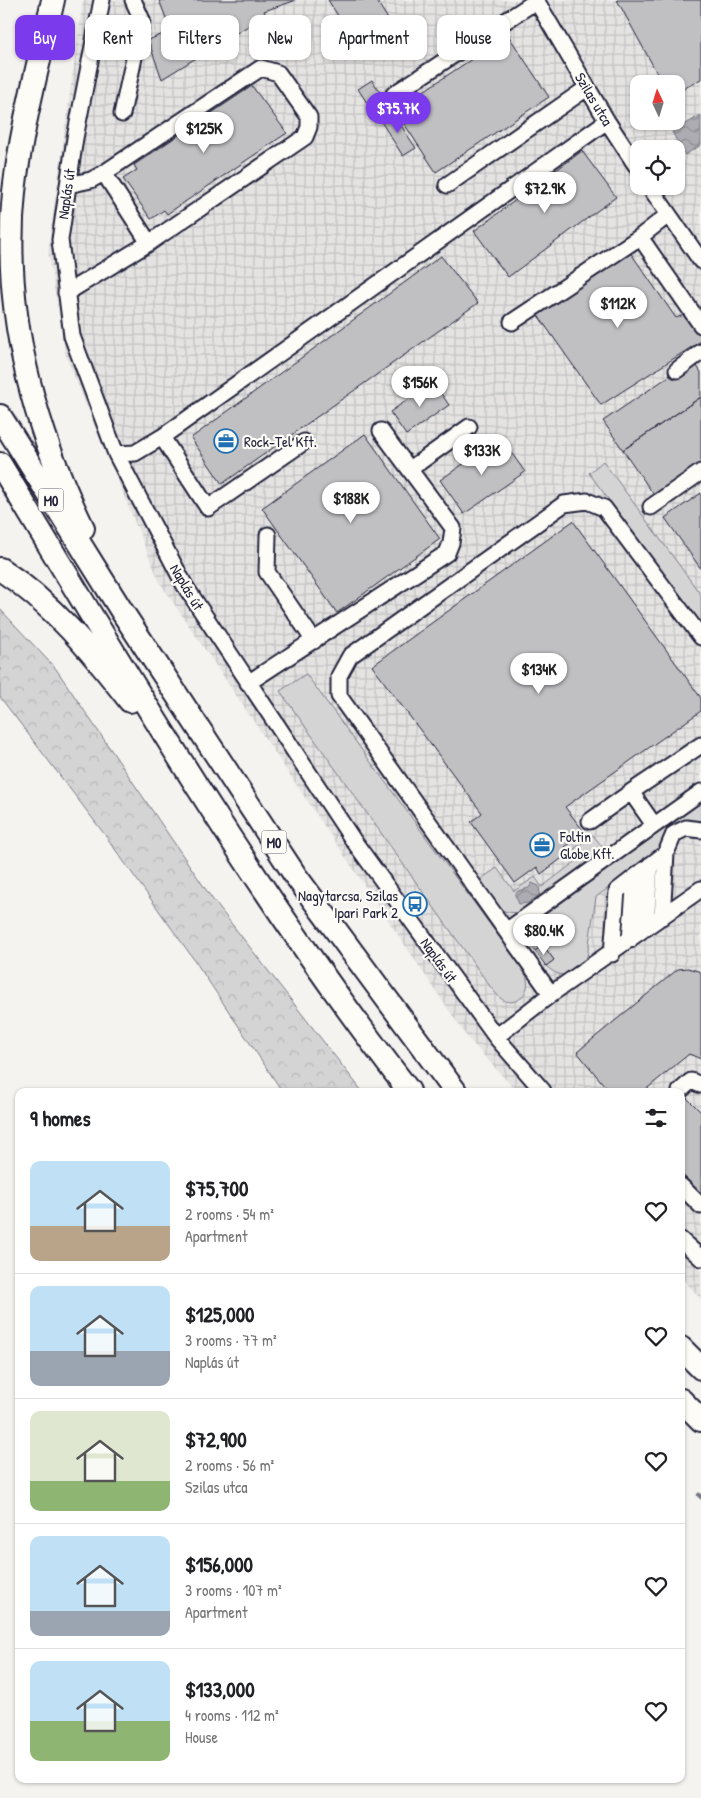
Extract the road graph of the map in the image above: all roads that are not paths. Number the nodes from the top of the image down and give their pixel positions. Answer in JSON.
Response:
{"nodes":[{"id":1,"x":53,"y":0,"type":"edge"},
{"id":2,"x":102,"y":0,"type":"edge"},
{"id":3,"x":134,"y":0,"type":"edge"},
{"id":4,"x":536,"y":0,"type":"edge"},
{"id":5,"x":587,"y":88,"type":"junction"},
{"id":6,"x":394,"y":94,"type":"dead end"},
{"id":7,"x":122,"y":114,"type":"dead end"},
{"id":8,"x":607,"y":121,"type":"junction"},
{"id":9,"x":630,"y":156,"type":"edge"},
{"id":10,"x":104,"y":173,"type":"junction"},
{"id":11,"x":68,"y":186,"type":"junction"},
{"id":12,"x":447,"y":186,"type":"dead end"},
{"id":13,"x":655,"y":195,"type":"edge"},
{"id":14,"x":668,"y":215,"type":"junction"},
{"id":15,"x":640,"y":237,"type":"junction"},
{"id":16,"x":149,"y":243,"type":"junction"},
{"id":17,"x":701,"y":260,"type":"edge"},
{"id":18,"x":66,"y":293,"type":"junction"},
{"id":19,"x":512,"y":322,"type":"dead end"},
{"id":20,"x":701,"y":325,"type":"edge"},
{"id":21,"x":701,"y":352,"type":"edge"},
{"id":22,"x":677,"y":370,"type":"dead end"},
{"id":23,"x":0,"y":416,"type":"edge"},
{"id":24,"x":469,"y":427,"type":"dead end"},
{"id":25,"x":381,"y":431,"type":"dead end"},
{"id":26,"x":162,"y":437,"type":"junction"},
{"id":27,"x":304,"y":442,"type":"dead end"},
{"id":28,"x":116,"y":454,"type":"junction"},
{"id":29,"x":0,"y":464,"type":"edge"},
{"id":30,"x":410,"y":468,"type":"junction"},
{"id":31,"x":701,"y":472,"type":"edge"},
{"id":32,"x":651,"y":507,"type":"dead end"},
{"id":33,"x":268,"y":535,"type":"dead end"},
{"id":34,"x":0,"y":569,"type":"edge"},
{"id":35,"x":106,"y":584,"type":"junction"},
{"id":36,"x":701,"y":637,"type":"edge"},
{"id":37,"x":314,"y":641,"type":"junction"},
{"id":38,"x":248,"y":683,"type":"junction"},
{"id":39,"x":169,"y":740,"type":"junction"},
{"id":40,"x":701,"y":745,"type":"edge"},
{"id":41,"x":631,"y":792,"type":"junction"},
{"id":42,"x":701,"y":792,"type":"edge"},
{"id":43,"x":590,"y":821,"type":"dead end"},
{"id":44,"x":654,"y":825,"type":"junction"},
{"id":45,"x":701,"y":830,"type":"edge"},
{"id":46,"x":666,"y":853,"type":"junction"},
{"id":47,"x":650,"y":865,"type":"junction"},
{"id":48,"x":635,"y":877,"type":"junction"},
{"id":49,"x":701,"y":889,"type":"edge"},
{"id":50,"x":662,"y":917,"type":"junction"},
{"id":51,"x":646,"y":928,"type":"junction"},
{"id":52,"x":506,"y":930,"type":"junction"},
{"id":53,"x":630,"y":940,"type":"junction"},
{"id":54,"x":612,"y":954,"type":"junction"},
{"id":55,"x":551,"y":994,"type":"junction"},
{"id":56,"x":496,"y":1037,"type":"junction"},
{"id":57,"x":701,"y":1085,"type":"edge"},
{"id":58,"x":407,"y":1088,"type":"edge"},
{"id":59,"x":453,"y":1088,"type":"edge"},
{"id":60,"x":540,"y":1088,"type":"edge"},
{"id":61,"x":683,"y":1088,"type":"edge"},
{"id":62,"x":685,"y":1190,"type":"edge"},
{"id":63,"x":701,"y":1206,"type":"edge"},
{"id":64,"x":685,"y":1244,"type":"edge"},
{"id":65,"x":701,"y":1258,"type":"edge"},
{"id":66,"x":685,"y":1352,"type":"edge"},
{"id":67,"x":701,"y":1368,"type":"edge"},
{"id":68,"x":685,"y":1404,"type":"edge"},
{"id":69,"x":701,"y":1420,"type":"edge"}],
"edges":[{"from":1,"to":35,"type":"highway"},
{"from":2,"to":11,"type":"street","name":"Naplás út"},
{"from":3,"to":7,"type":"street"},
{"from":4,"to":5,"type":"street","name":"Szilas utca"},
{"from":4,"to":6,"type":"street"},
{"from":5,"to":8,"type":"street","name":"Szilas utca"},
{"from":5,"to":12,"type":"street"},
{"from":8,"to":9,"type":"street","name":"Szilas utca"},
{"from":8,"to":26,"type":"street"},
{"from":10,"to":11,"type":"street"},
{"from":10,"to":16,"type":"street"},
{"from":10,"to":16,"type":"street"},
{"from":11,"to":18,"type":"street","name":"Naplás út"},
{"from":13,"to":14,"type":"street"},
{"from":14,"to":15,"type":"street"},
{"from":14,"to":17,"type":"street"},
{"from":15,"to":19,"type":"street"},
{"from":15,"to":20,"type":"street"},
{"from":16,"to":18,"type":"street"},
{"from":18,"to":28,"type":"street","name":"Naplás út"},
{"from":21,"to":22,"type":"street"},
{"from":23,"to":35,"type":"highway","number":"M0"},
{"from":24,"to":30,"type":"street"},
{"from":25,"to":30,"type":"street"},
{"from":26,"to":27,"type":"street"},
{"from":26,"to":28,"type":"street"},
{"from":28,"to":38,"type":"street","name":"Naplás út"},
{"from":29,"to":39,"type":"highway","number":"M0"},
{"from":30,"to":37,"type":"street"},
{"from":31,"to":32,"type":"street"},
{"from":33,"to":37,"type":"street"},
{"from":34,"to":39,"type":"highway"},
{"from":35,"to":59,"type":"highway","number":"M0"},
{"from":36,"to":52,"type":"street"},
{"from":37,"to":38,"type":"street"},
{"from":38,"to":56,"type":"street","name":"Naplás út"},
{"from":39,"to":58,"type":"highway","number":"M0"},
{"from":40,"to":41,"type":"street"},
{"from":41,"to":43,"type":"street"},
{"from":41,"to":44,"type":"street"},
{"from":42,"to":44,"type":"street"},
{"from":44,"to":52,"type":"street"},
{"from":45,"to":46,"type":"street"},
{"from":46,"to":47,"type":"street"},
{"from":46,"to":50,"type":"street"},
{"from":47,"to":48,"type":"street"},
{"from":47,"to":51,"type":"street"},
{"from":48,"to":53,"type":"street"},
{"from":48,"to":54,"type":"street"},
{"from":49,"to":50,"type":"street"},
{"from":50,"to":51,"type":"street"},
{"from":51,"to":53,"type":"street"},
{"from":52,"to":55,"type":"street"},
{"from":53,"to":54,"type":"street"},
{"from":54,"to":55,"type":"street"},
{"from":55,"to":56,"type":"street"},
{"from":56,"to":60,"type":"street","name":"Naplás út"},
{"from":57,"to":61,"type":"street"},
{"from":62,"to":63,"type":"street"},
{"from":64,"to":65,"type":"street"},
{"from":66,"to":67,"type":"highway"},
{"from":68,"to":69,"type":"highway"}]}
